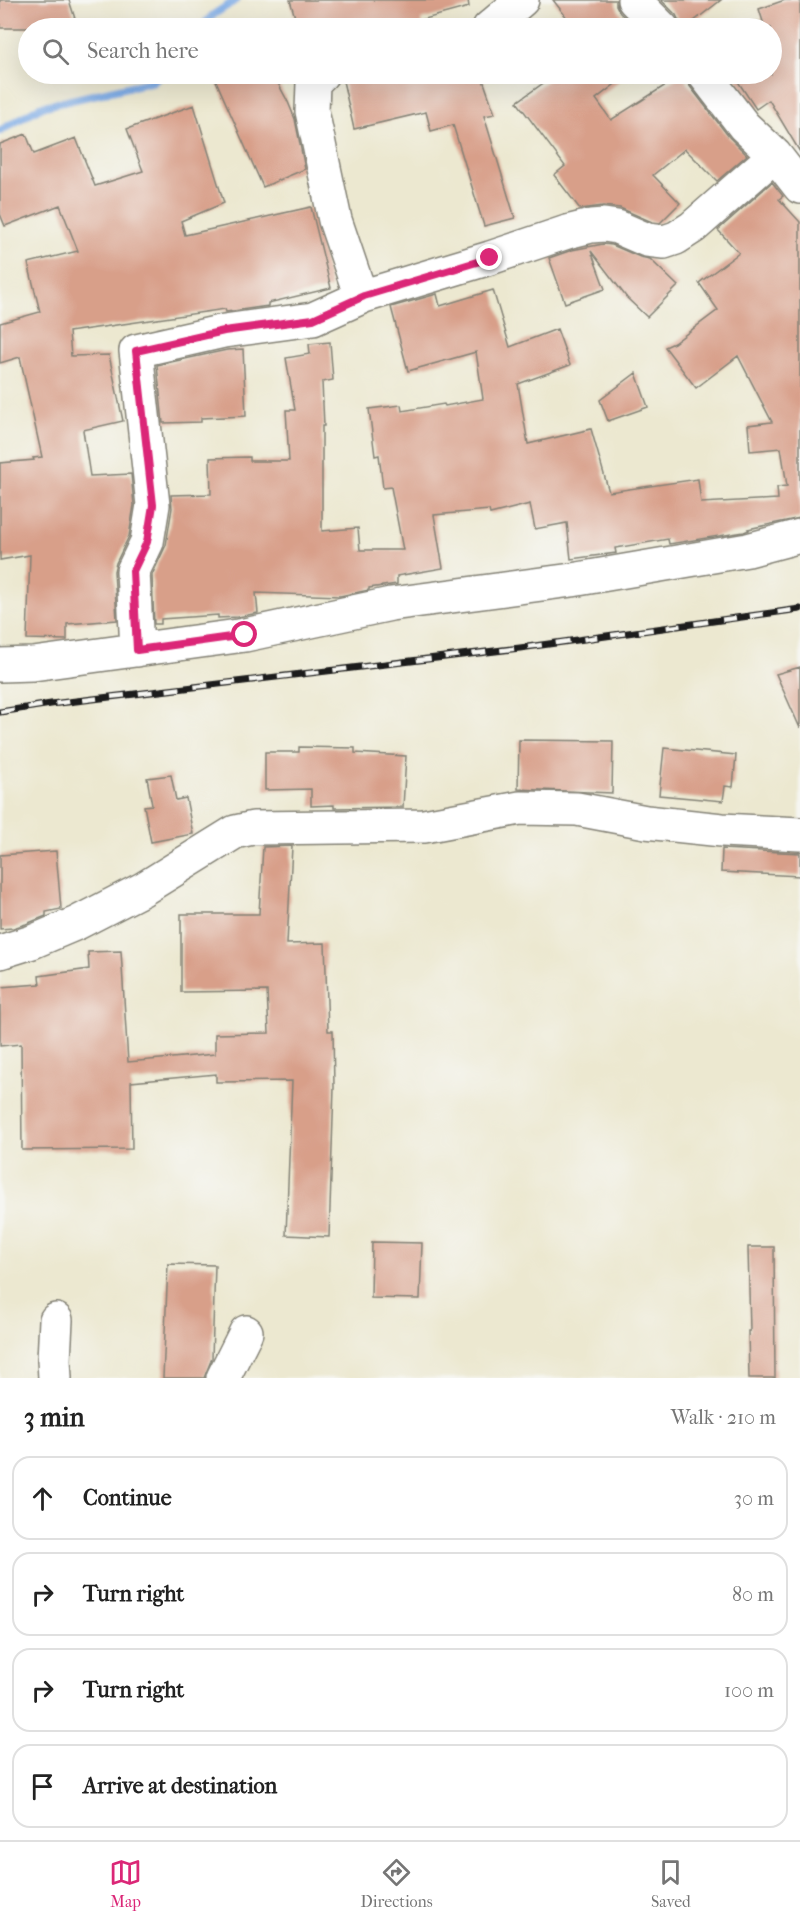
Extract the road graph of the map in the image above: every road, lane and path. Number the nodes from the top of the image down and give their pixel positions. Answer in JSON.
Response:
{"nodes":[{"id":1,"x":522,"y":0,"type":"edge"},
{"id":2,"x":634,"y":0,"type":"edge"},
{"id":3,"x":501,"y":18,"type":"edge"},
{"id":4,"x":652,"y":18,"type":"edge"},
{"id":5,"x":313,"y":84,"type":"edge"},
{"id":6,"x":712,"y":84,"type":"edge"},
{"id":7,"x":775,"y":155,"type":"junction"},
{"id":8,"x":800,"y":187,"type":"edge"},
{"id":9,"x":364,"y":296,"type":"junction"},
{"id":10,"x":800,"y":536,"type":"edge"},
{"id":11,"x":137,"y":650,"type":"junction"},
{"id":12,"x":0,"y":665,"type":"edge"},
{"id":13,"x":800,"y":834,"type":"edge"},
{"id":14,"x":0,"y":952,"type":"edge"},
{"id":15,"x":56,"y":1320,"type":"dead end"},
{"id":16,"x":246,"y":1332,"type":"dead end"},
{"id":17,"x":56,"y":1378,"type":"edge"},
{"id":18,"x":223,"y":1378,"type":"edge"}],
"edges":[{"from":1,"to":3,"type":"street"},
{"from":2,"to":4,"type":"street"},
{"from":5,"to":9,"type":"street"},
{"from":6,"to":7,"type":"street"},
{"from":7,"to":8,"type":"street"},
{"from":7,"to":9,"type":"street"},
{"from":9,"to":11,"type":"street"},
{"from":10,"to":11,"type":"street"},
{"from":11,"to":12,"type":"street"},
{"from":13,"to":14,"type":"street"},
{"from":15,"to":17,"type":"street"},
{"from":16,"to":18,"type":"street"}]}
